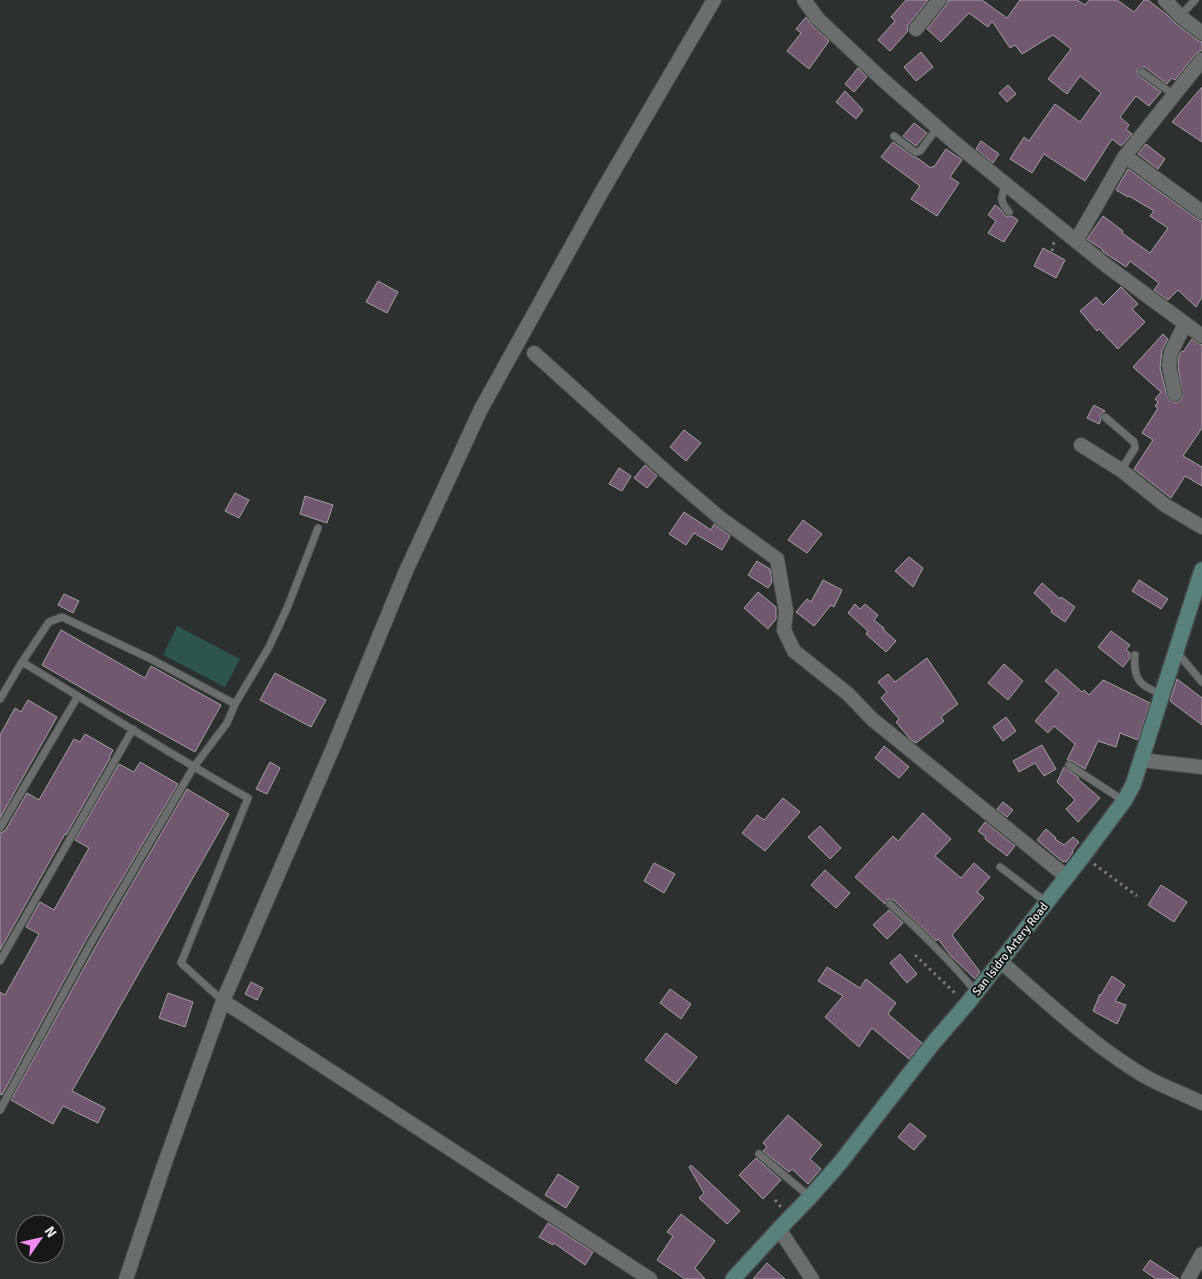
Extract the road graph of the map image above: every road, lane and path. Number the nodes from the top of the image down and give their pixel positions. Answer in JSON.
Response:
{"nodes":[{"id":1,"x":714,"y":0,"type":"edge"},
{"id":2,"x":804,"y":0,"type":"edge"},
{"id":3,"x":939,"y":0,"type":"edge"},
{"id":4,"x":1165,"y":0,"type":"edge"},
{"id":5,"x":1195,"y":0,"type":"edge"},
{"id":6,"x":1180,"y":16,"type":"junction"},
{"id":7,"x":916,"y":29,"type":"dead end"},
{"id":8,"x":1202,"y":33,"type":"edge"},
{"id":9,"x":1202,"y":60,"type":"edge"},
{"id":10,"x":1142,"y":72,"type":"dead end"},
{"id":11,"x":1174,"y":95,"type":"junction"},
{"id":12,"x":937,"y":128,"type":"junction"},
{"id":13,"x":894,"y":136,"type":"dead end"},
{"id":14,"x":1125,"y":156,"type":"junction"},
{"id":15,"x":1006,"y":184,"type":"junction"},
{"id":16,"x":1009,"y":212,"type":"dead end"},
{"id":17,"x":1202,"y":212,"type":"edge"},
{"id":18,"x":1076,"y":241,"type":"junction"},
{"id":19,"x":1185,"y":324,"type":"junction"},
{"id":20,"x":1202,"y":336,"type":"edge"},
{"id":21,"x":534,"y":353,"type":"dead end"},
{"id":22,"x":1175,"y":394,"type":"dead end"},
{"id":23,"x":1105,"y":417,"type":"dead end"},
{"id":24,"x":1080,"y":445,"type":"dead end"},
{"id":25,"x":1121,"y":470,"type":"junction"},
{"id":26,"x":1202,"y":527,"type":"edge"},
{"id":27,"x":318,"y":528,"type":"dead end"},
{"id":28,"x":1202,"y":570,"type":"edge"},
{"id":29,"x":1198,"y":595,"type":"edge"},
{"id":30,"x":1176,"y":650,"type":"junction"},
{"id":31,"x":1136,"y":655,"type":"dead end"},
{"id":32,"x":22,"y":662,"type":"junction"},
{"id":33,"x":1202,"y":682,"type":"edge"},
{"id":34,"x":1162,"y":694,"type":"junction"},
{"id":35,"x":78,"y":696,"type":"junction"},
{"id":36,"x":0,"y":699,"type":"edge"},
{"id":37,"x":236,"y":704,"type":"junction"},
{"id":38,"x":133,"y":729,"type":"junction"},
{"id":39,"x":1141,"y":760,"type":"junction"},
{"id":40,"x":1069,"y":765,"type":"dead end"},
{"id":41,"x":1202,"y":767,"type":"edge"},
{"id":42,"x":193,"y":768,"type":"junction"},
{"id":43,"x":1124,"y":801,"type":"junction"},
{"id":44,"x":0,"y":828,"type":"edge"},
{"id":45,"x":1083,"y":856,"type":"junction"},
{"id":46,"x":1000,"y":867,"type":"dead end"},
{"id":47,"x":1067,"y":877,"type":"junction"},
{"id":48,"x":1137,"y":896,"type":"dead end"},
{"id":49,"x":1046,"y":902,"type":"junction"},
{"id":50,"x":890,"y":904,"type":"dead end"},
{"id":51,"x":915,"y":955,"type":"dead end"},
{"id":52,"x":0,"y":961,"type":"edge"},
{"id":53,"x":1000,"y":961,"type":"junction"},
{"id":54,"x":972,"y":998,"type":"junction"},
{"id":55,"x":223,"y":1001,"type":"junction"},
{"id":56,"x":1202,"y":1103,"type":"edge"},
{"id":57,"x":0,"y":1110,"type":"edge"},
{"id":58,"x":759,"y":1154,"type":"dead end"},
{"id":59,"x":810,"y":1197,"type":"junction"},
{"id":60,"x":779,"y":1229,"type":"junction"},
{"id":61,"x":1202,"y":1254,"type":"edge"},
{"id":62,"x":126,"y":1279,"type":"edge"},
{"id":63,"x":650,"y":1279,"type":"edge"},
{"id":64,"x":733,"y":1279,"type":"edge"},
{"id":65,"x":812,"y":1279,"type":"edge"},
{"id":66,"x":1188,"y":1279,"type":"edge"}],
"edges":[{"from":1,"to":55,"type":"street"},
{"from":2,"to":12,"type":"street"},
{"from":3,"to":7,"type":"street"},
{"from":4,"to":6,"type":"street"},
{"from":5,"to":6,"type":"lane"},
{"from":6,"to":8,"type":"street"},
{"from":9,"to":11,"type":"street"},
{"from":10,"to":11,"type":"lane"},
{"from":11,"to":14,"type":"street"},
{"from":12,"to":13,"type":"lane"},
{"from":12,"to":15,"type":"street"},
{"from":14,"to":17,"type":"street"},
{"from":14,"to":18,"type":"street"},
{"from":15,"to":16,"type":"lane"},
{"from":15,"to":18,"type":"street"},
{"from":18,"to":19,"type":"street"},
{"from":19,"to":20,"type":"street"},
{"from":19,"to":22,"type":"street"},
{"from":21,"to":47,"type":"street"},
{"from":23,"to":25,"type":"lane"},
{"from":24,"to":25,"type":"street"},
{"from":25,"to":26,"type":"street"},
{"from":27,"to":37,"type":"lane"},
{"from":28,"to":29,"type":"street","name":"San Isidro Artery Road"},
{"from":29,"to":30,"type":"street","name":"San Isidro Artery Road"},
{"from":30,"to":33,"type":"lane"},
{"from":30,"to":34,"type":"street","name":"San Isidro Artery Road"},
{"from":31,"to":34,"type":"lane"},
{"from":32,"to":35,"type":"lane"},
{"from":32,"to":36,"type":"lane"},
{"from":32,"to":37,"type":"lane"},
{"from":34,"to":39,"type":"street","name":"San Isidro Artery Road"},
{"from":35,"to":38,"type":"lane"},
{"from":35,"to":44,"type":"lane"},
{"from":37,"to":42,"type":"lane"},
{"from":38,"to":42,"type":"lane"},
{"from":38,"to":52,"type":"lane"},
{"from":39,"to":41,"type":"street"},
{"from":39,"to":43,"type":"street","name":"San Isidro Artery Road"},
{"from":40,"to":43,"type":"lane"},
{"from":42,"to":55,"type":"lane"},
{"from":42,"to":57,"type":"lane"},
{"from":43,"to":45,"type":"street","name":"San Isidro Artery Road"},
{"from":45,"to":47,"type":"street","name":"San Isidro Artery Road"},
{"from":45,"to":48,"type":"path"},
{"from":46,"to":49,"type":"lane"},
{"from":47,"to":49,"type":"street","name":"San Isidro Artery Road"},
{"from":49,"to":53,"type":"street","name":"San Isidro Artery Road"},
{"from":50,"to":54,"type":"lane"},
{"from":51,"to":54,"type":"path"},
{"from":53,"to":54,"type":"street","name":"San Isidro Artery Road"},
{"from":53,"to":56,"type":"street"},
{"from":54,"to":59,"type":"street","name":"San Isidro Artery Road"},
{"from":55,"to":62,"type":"street"},
{"from":55,"to":63,"type":"street"},
{"from":58,"to":59,"type":"lane"},
{"from":59,"to":60,"type":"street","name":"San Isidro Artery Road"},
{"from":60,"to":64,"type":"street","name":"San Isidro Artery Road"},
{"from":60,"to":65,"type":"street"},
{"from":61,"to":66,"type":"street"}]}
